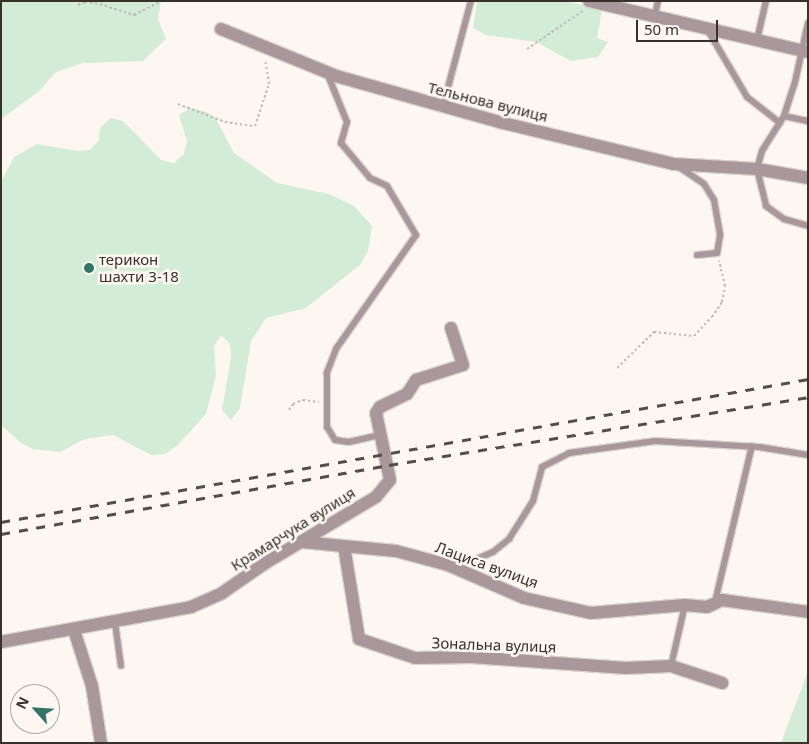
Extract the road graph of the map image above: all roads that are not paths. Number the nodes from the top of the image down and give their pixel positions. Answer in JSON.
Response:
{"nodes":[{"id":1,"x":471,"y":1,"type":"edge"},
{"id":2,"x":658,"y":1,"type":"edge"},
{"id":3,"x":766,"y":1,"type":"edge"},
{"id":4,"x":594,"y":2,"type":"edge"},
{"id":5,"x":655,"y":15,"type":"junction"},
{"id":6,"x":808,"y":23,"type":"edge"},
{"id":7,"x":706,"y":27,"type":"junction"},
{"id":8,"x":221,"y":29,"type":"dead end"},
{"id":9,"x":757,"y":40,"type":"junction"},
{"id":10,"x":804,"y":51,"type":"edge"},
{"id":11,"x":326,"y":72,"type":"junction"},
{"id":12,"x":443,"y":108,"type":"junction"},
{"id":13,"x":784,"y":116,"type":"junction"},
{"id":14,"x":808,"y":121,"type":"edge"},
{"id":15,"x":780,"y":124,"type":"junction"},
{"id":16,"x":674,"y":164,"type":"junction"},
{"id":17,"x":757,"y":169,"type":"junction"},
{"id":18,"x":808,"y":178,"type":"edge"},
{"id":19,"x":808,"y":226,"type":"edge"},
{"id":20,"x":697,"y":255,"type":"dead end"},
{"id":21,"x":451,"y":328,"type":"dead end"},
{"id":22,"x":380,"y":435,"type":"junction"},
{"id":23,"x":752,"y":446,"type":"junction"},
{"id":24,"x":808,"y":455,"type":"edge"},
{"id":25,"x":302,"y":542,"type":"junction"},
{"id":26,"x":344,"y":546,"type":"junction"},
{"id":27,"x":448,"y":565,"type":"junction"},
{"id":28,"x":714,"y":603,"type":"junction"},
{"id":29,"x":685,"y":605,"type":"junction"},
{"id":30,"x":808,"y":612,"type":"edge"},
{"id":31,"x":115,"y":623,"type":"junction"},
{"id":32,"x":74,"y":630,"type":"junction"},
{"id":33,"x":1,"y":642,"type":"edge"},
{"id":34,"x":121,"y":666,"type":"dead end"},
{"id":35,"x":671,"y":666,"type":"junction"},
{"id":36,"x":722,"y":683,"type":"dead end"},
{"id":37,"x":102,"y":743,"type":"edge"}],
"edges":[{"from":1,"to":12,"type":"lane"},
{"from":2,"to":5,"type":"lane"},
{"from":3,"to":9,"type":"lane"},
{"from":4,"to":5,"type":"street"},
{"from":5,"to":7,"type":"street"},
{"from":6,"to":10,"type":"lane"},
{"from":7,"to":9,"type":"street"},
{"from":7,"to":15,"type":"lane"},
{"from":8,"to":11,"type":"street","name":"Тельнова вулиця"},
{"from":9,"to":10,"type":"street"},
{"from":10,"to":13,"type":"lane"},
{"from":11,"to":12,"type":"street","name":"Тельнова вулиця"},
{"from":11,"to":22,"type":"lane"},
{"from":12,"to":16,"type":"street","name":"Тельнова вулиця"},
{"from":13,"to":14,"type":"lane"},
{"from":13,"to":15,"type":"lane"},
{"from":15,"to":17,"type":"lane"},
{"from":16,"to":17,"type":"street","name":"Тельнова вулиця"},
{"from":16,"to":20,"type":"lane"},
{"from":17,"to":18,"type":"street","name":"Тельнова вулиця"},
{"from":17,"to":19,"type":"lane"},
{"from":21,"to":22,"type":"street","name":"Крамарчука вулиця"},
{"from":22,"to":25,"type":"street","name":"Крамарчука вулиця"},
{"from":23,"to":24,"type":"lane"},
{"from":23,"to":27,"type":"lane"},
{"from":23,"to":28,"type":"lane"},
{"from":25,"to":26,"type":"street","name":"Лациса вулиця"},
{"from":25,"to":31,"type":"street","name":"Крамарчука вулиця"},
{"from":26,"to":27,"type":"street","name":"Лациса вулиця"},
{"from":26,"to":35,"type":"street","name":"Зональна вулиця"},
{"from":27,"to":29,"type":"street","name":"Лациса вулиця"},
{"from":28,"to":29,"type":"street","name":"Лациса вулиця"},
{"from":28,"to":30,"type":"street","name":"Лациса вулиця"},
{"from":29,"to":35,"type":"lane"},
{"from":31,"to":32,"type":"street","name":"Крамарчука вулиця"},
{"from":31,"to":34,"type":"lane"},
{"from":32,"to":33,"type":"street","name":"Крамарчука вулиця"},
{"from":32,"to":37,"type":"street"},
{"from":35,"to":36,"type":"street","name":"Зональна вулиця"}]}
